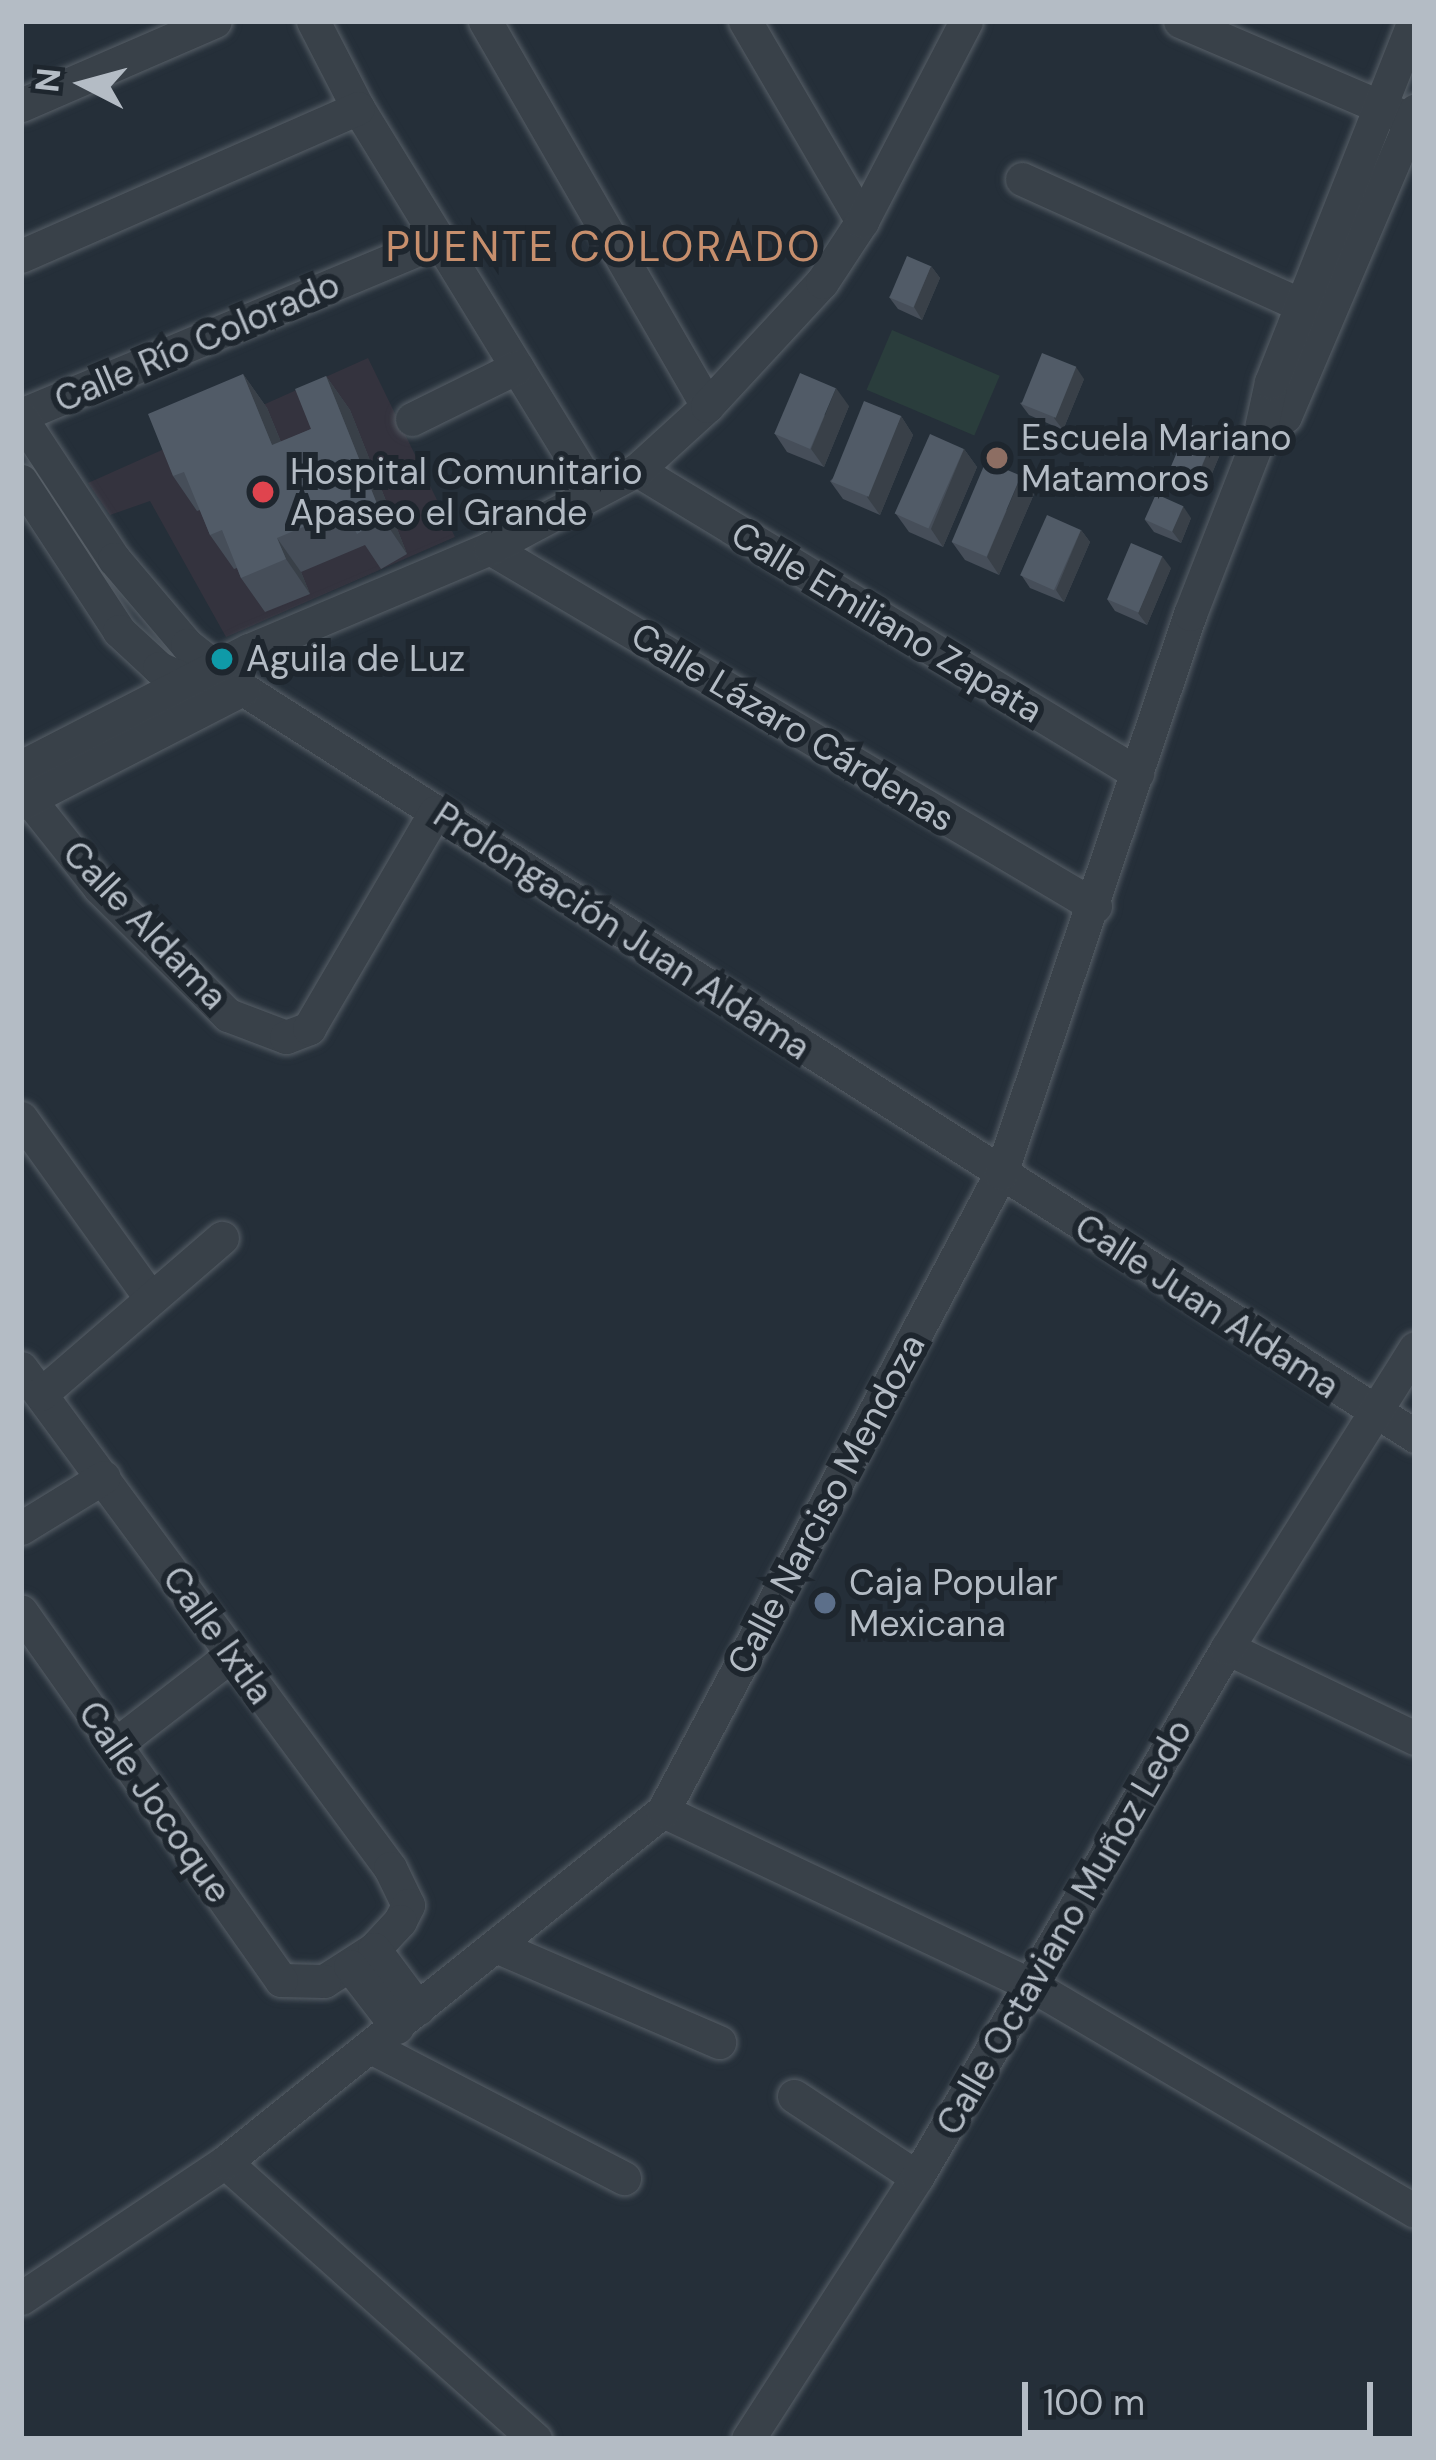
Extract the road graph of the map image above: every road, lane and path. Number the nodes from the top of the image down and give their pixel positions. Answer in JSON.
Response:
{"nodes":[{"id":1,"x":215,"y":21,"type":"edge"},
{"id":2,"x":313,"y":21,"type":"edge"},
{"id":3,"x":485,"y":21,"type":"edge"},
{"id":4,"x":746,"y":21,"type":"edge"},
{"id":5,"x":966,"y":21,"type":"edge"},
{"id":6,"x":1180,"y":21,"type":"edge"},
{"id":7,"x":1414,"y":21,"type":"edge"},
{"id":8,"x":21,"y":105,"type":"edge"},
{"id":9,"x":358,"y":108,"type":"junction"},
{"id":10,"x":1402,"y":113,"type":"edge"},
{"id":11,"x":1022,"y":179,"type":"dead end"},
{"id":12,"x":862,"y":221,"type":"junction"},
{"id":13,"x":439,"y":240,"type":"junction"},
{"id":14,"x":21,"y":256,"type":"edge"},
{"id":15,"x":1315,"y":311,"type":"junction"},
{"id":16,"x":517,"y":367,"type":"junction"},
{"id":17,"x":707,"y":406,"type":"junction"},
{"id":18,"x":21,"y":417,"type":"edge"},
{"id":19,"x":412,"y":419,"type":"dead end"},
{"id":20,"x":637,"y":470,"type":"junction"},
{"id":21,"x":21,"y":481,"type":"edge"},
{"id":22,"x":593,"y":491,"type":"junction"},
{"id":23,"x":490,"y":548,"type":"junction"},
{"id":24,"x":230,"y":679,"type":"junction"},
{"id":25,"x":185,"y":683,"type":"junction"},
{"id":26,"x":1137,"y":773,"type":"junction"},
{"id":27,"x":24,"y":790,"type":"edge"},
{"id":28,"x":435,"y":812,"type":"junction"},
{"id":29,"x":1095,"y":906,"type":"junction"},
{"id":30,"x":21,"y":1118,"type":"edge"},
{"id":31,"x":1001,"y":1173,"type":"junction"},
{"id":32,"x":222,"y":1238,"type":"dead end"},
{"id":33,"x":149,"y":1296,"type":"junction"},
{"id":34,"x":1415,"y":1348,"type":"edge"},
{"id":35,"x":31,"y":1381,"type":"edge"},
{"id":36,"x":1376,"y":1414,"type":"junction"},
{"id":37,"x":1415,"y":1436,"type":"edge"},
{"id":38,"x":104,"y":1477,"type":"junction"},
{"id":39,"x":21,"y":1528,"type":"edge"},
{"id":40,"x":21,"y":1612,"type":"edge"},
{"id":41,"x":1227,"y":1648,"type":"junction"},
{"id":42,"x":232,"y":1655,"type":"junction"},
{"id":43,"x":1415,"y":1738,"type":"edge"},
{"id":44,"x":116,"y":1744,"type":"junction"},
{"id":45,"x":663,"y":1811,"type":"junction"},
{"id":46,"x":496,"y":1946,"type":"junction"},
{"id":47,"x":362,"y":1958,"type":"junction"},
{"id":48,"x":1033,"y":1985,"type":"junction"},
{"id":49,"x":395,"y":2028,"type":"junction"},
{"id":50,"x":719,"y":2042,"type":"dead end"},
{"id":51,"x":794,"y":2096,"type":"dead end"},
{"id":52,"x":226,"y":2162,"type":"junction"},
{"id":53,"x":916,"y":2177,"type":"junction"},
{"id":54,"x":624,"y":2178,"type":"dead end"},
{"id":55,"x":1415,"y":2211,"type":"edge"},
{"id":56,"x":21,"y":2298,"type":"edge"},
{"id":57,"x":759,"y":2435,"type":"edge"},
{"id":58,"x":536,"y":2439,"type":"edge"}],
"edges":[{"from":1,"to":8,"type":"street"},
{"from":2,"to":9,"type":"street"},
{"from":3,"to":17,"type":"street"},
{"from":4,"to":12,"type":"street"},
{"from":5,"to":12,"type":"street"},
{"from":6,"to":10,"type":"street"},
{"from":7,"to":10,"type":"street","name":"Calle Narciso Mendoza"},
{"from":9,"to":13,"type":"street"},
{"from":9,"to":14,"type":"street"},
{"from":10,"to":15,"type":"street","name":"Calle Narciso Mendoza"},
{"from":11,"to":15,"type":"street"},
{"from":12,"to":17,"type":"street"},
{"from":13,"to":16,"type":"street"},
{"from":13,"to":18,"type":"street","name":"Calle Río Colorado"},
{"from":15,"to":26,"type":"street","name":"Calle Narciso Mendoza"},
{"from":16,"to":19,"type":"street"},
{"from":16,"to":22,"type":"street"},
{"from":17,"to":20,"type":"street"},
{"from":18,"to":24,"type":"street","name":"Prolongación Juan Aldama"},
{"from":20,"to":22,"type":"street"},
{"from":20,"to":26,"type":"street","name":"Calle Emiliano Zapata"},
{"from":21,"to":25,"type":"street","name":"Prolongación Juan Aldama"},
{"from":22,"to":23,"type":"street"},
{"from":23,"to":24,"type":"street"},
{"from":23,"to":29,"type":"street","name":"Calle Lázaro Cárdenas"},
{"from":24,"to":25,"type":"street","name":"Prolongación Juan Aldama"},
{"from":24,"to":27,"type":"street"},
{"from":24,"to":28,"type":"street","name":"Prolongación Juan Aldama"},
{"from":25,"to":27,"type":"street"},
{"from":26,"to":29,"type":"street","name":"Calle Narciso Mendoza"},
{"from":27,"to":28,"type":"street","name":"Calle Aldama"},
{"from":28,"to":31,"type":"street","name":"Prolongación Juan Aldama"},
{"from":29,"to":31,"type":"street","name":"Calle Narciso Mendoza"},
{"from":30,"to":33,"type":"street"},
{"from":31,"to":36,"type":"street","name":"Calle Juan Aldama"},
{"from":31,"to":45,"type":"street","name":"Calle Narciso Mendoza"},
{"from":32,"to":33,"type":"street"},
{"from":33,"to":35,"type":"street"},
{"from":34,"to":36,"type":"street","name":"Calle Octaviano Muñoz Ledo"},
{"from":35,"to":38,"type":"street","name":"Calle Ixtla"},
{"from":36,"to":37,"type":"street","name":"Calle Juan Aldama"},
{"from":36,"to":41,"type":"street","name":"Calle Octaviano Muñoz Ledo"},
{"from":38,"to":39,"type":"street"},
{"from":38,"to":42,"type":"street","name":"Calle Ixtla"},
{"from":40,"to":44,"type":"street","name":"Calle Jocoque"},
{"from":41,"to":43,"type":"street"},
{"from":41,"to":48,"type":"street","name":"Calle Octaviano Muñoz Ledo"},
{"from":42,"to":44,"type":"street"},
{"from":42,"to":47,"type":"street","name":"Calle Ixtla"},
{"from":44,"to":47,"type":"street","name":"Calle Jocoque"},
{"from":45,"to":46,"type":"street","name":"Calle Narciso Mendoza"},
{"from":45,"to":48,"type":"street"},
{"from":46,"to":49,"type":"street","name":"Calle Narciso Mendoza"},
{"from":46,"to":50,"type":"street"},
{"from":47,"to":49,"type":"street"},
{"from":48,"to":53,"type":"street","name":"Calle Octaviano Muñoz Ledo"},
{"from":48,"to":55,"type":"street"},
{"from":49,"to":52,"type":"street","name":"Calle Narciso Mendoza"},
{"from":49,"to":54,"type":"street"},
{"from":51,"to":53,"type":"street"},
{"from":52,"to":56,"type":"street","name":"Calle Narciso Mendoza"},
{"from":52,"to":58,"type":"street"},
{"from":53,"to":57,"type":"street","name":"Calle Octaviano Muñoz Ledo"}]}
